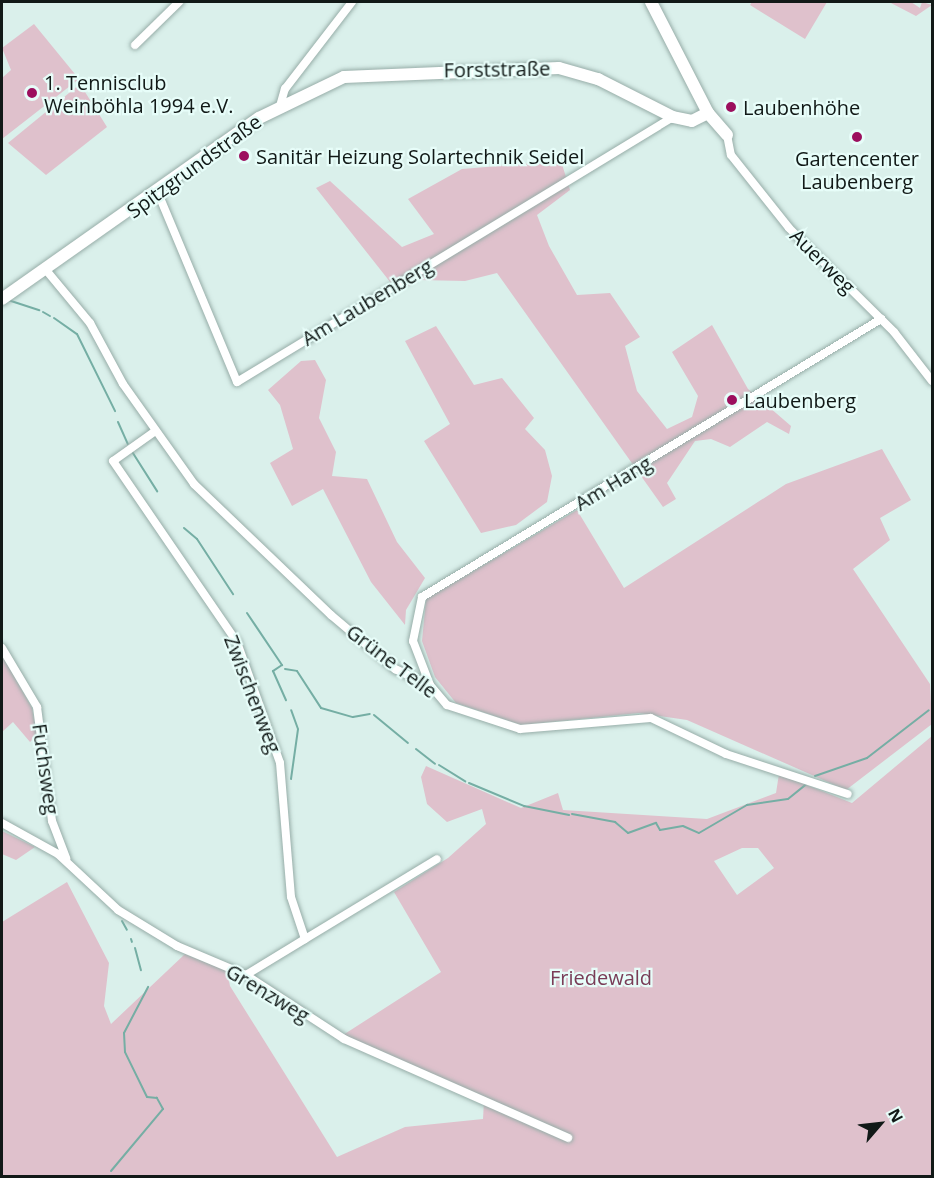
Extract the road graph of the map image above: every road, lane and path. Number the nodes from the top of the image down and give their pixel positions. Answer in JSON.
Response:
{"nodes":[{"id":1,"x":179,"y":2,"type":"edge"},
{"id":2,"x":352,"y":2,"type":"edge"},
{"id":3,"x":651,"y":2,"type":"edge"},
{"id":4,"x":135,"y":45,"type":"dead end"},
{"id":5,"x":280,"y":106,"type":"junction"},
{"id":6,"x":708,"y":113,"type":"junction"},
{"id":7,"x":673,"y":117,"type":"junction"},
{"id":8,"x":727,"y":135,"type":"joint"},
{"id":9,"x":158,"y":193,"type":"junction"},
{"id":10,"x":46,"y":270,"type":"junction"},
{"id":11,"x":2,"y":299,"type":"edge"},
{"id":12,"x":881,"y":318,"type":"junction"},
{"id":13,"x":933,"y":381,"type":"edge"},
{"id":14,"x":154,"y":432,"type":"junction"},
{"id":15,"x":2,"y":648,"type":"edge"},
{"id":16,"x":430,"y":685,"type":"junction"},
{"id":17,"x":848,"y":794,"type":"dead end"},
{"id":18,"x":2,"y":823,"type":"edge"},
{"id":19,"x":438,"y":859,"type":"dead end"},
{"id":20,"x":68,"y":862,"type":"junction"},
{"id":21,"x":305,"y":939,"type":"junction"},
{"id":22,"x":246,"y":975,"type":"junction"},
{"id":23,"x":568,"y":1138,"type":"dead end"}],
"edges":[{"from":1,"to":4,"type":"street"},
{"from":2,"to":5,"type":"street","name":"Spitzgrundstraße"},
{"from":3,"to":6,"type":"street"},
{"from":5,"to":7,"type":"street","name":"Forststraße"},
{"from":5,"to":9,"type":"street","name":"Spitzgrundstraße"},
{"from":6,"to":7,"type":"street","name":"Forststraße"},
{"from":6,"to":8,"type":"street"},
{"from":7,"to":9,"type":"street","name":"Am Laubenberg"},
{"from":8,"to":12,"type":"street","name":"Auerweg"},
{"from":9,"to":10,"type":"street","name":"Spitzgrundstraße"},
{"from":10,"to":11,"type":"street","name":"Spitzgrundstraße"},
{"from":10,"to":14,"type":"street","name":"Grüne Telle"},
{"from":12,"to":13,"type":"street","name":"Auerweg"},
{"from":12,"to":16,"type":"street","name":"Am Hang"},
{"from":14,"to":16,"type":"street","name":"Grüne Telle"},
{"from":14,"to":21,"type":"street","name":"Zwischenweg"},
{"from":15,"to":20,"type":"street","name":"Fuchsweg"},
{"from":16,"to":17,"type":"street","name":"Grüne Telle"},
{"from":18,"to":20,"type":"street","name":"Grenzweg"},
{"from":19,"to":21,"type":"street"},
{"from":20,"to":22,"type":"street","name":"Grenzweg"},
{"from":21,"to":22,"type":"street"},
{"from":22,"to":23,"type":"street","name":"Grenzweg"}]}
